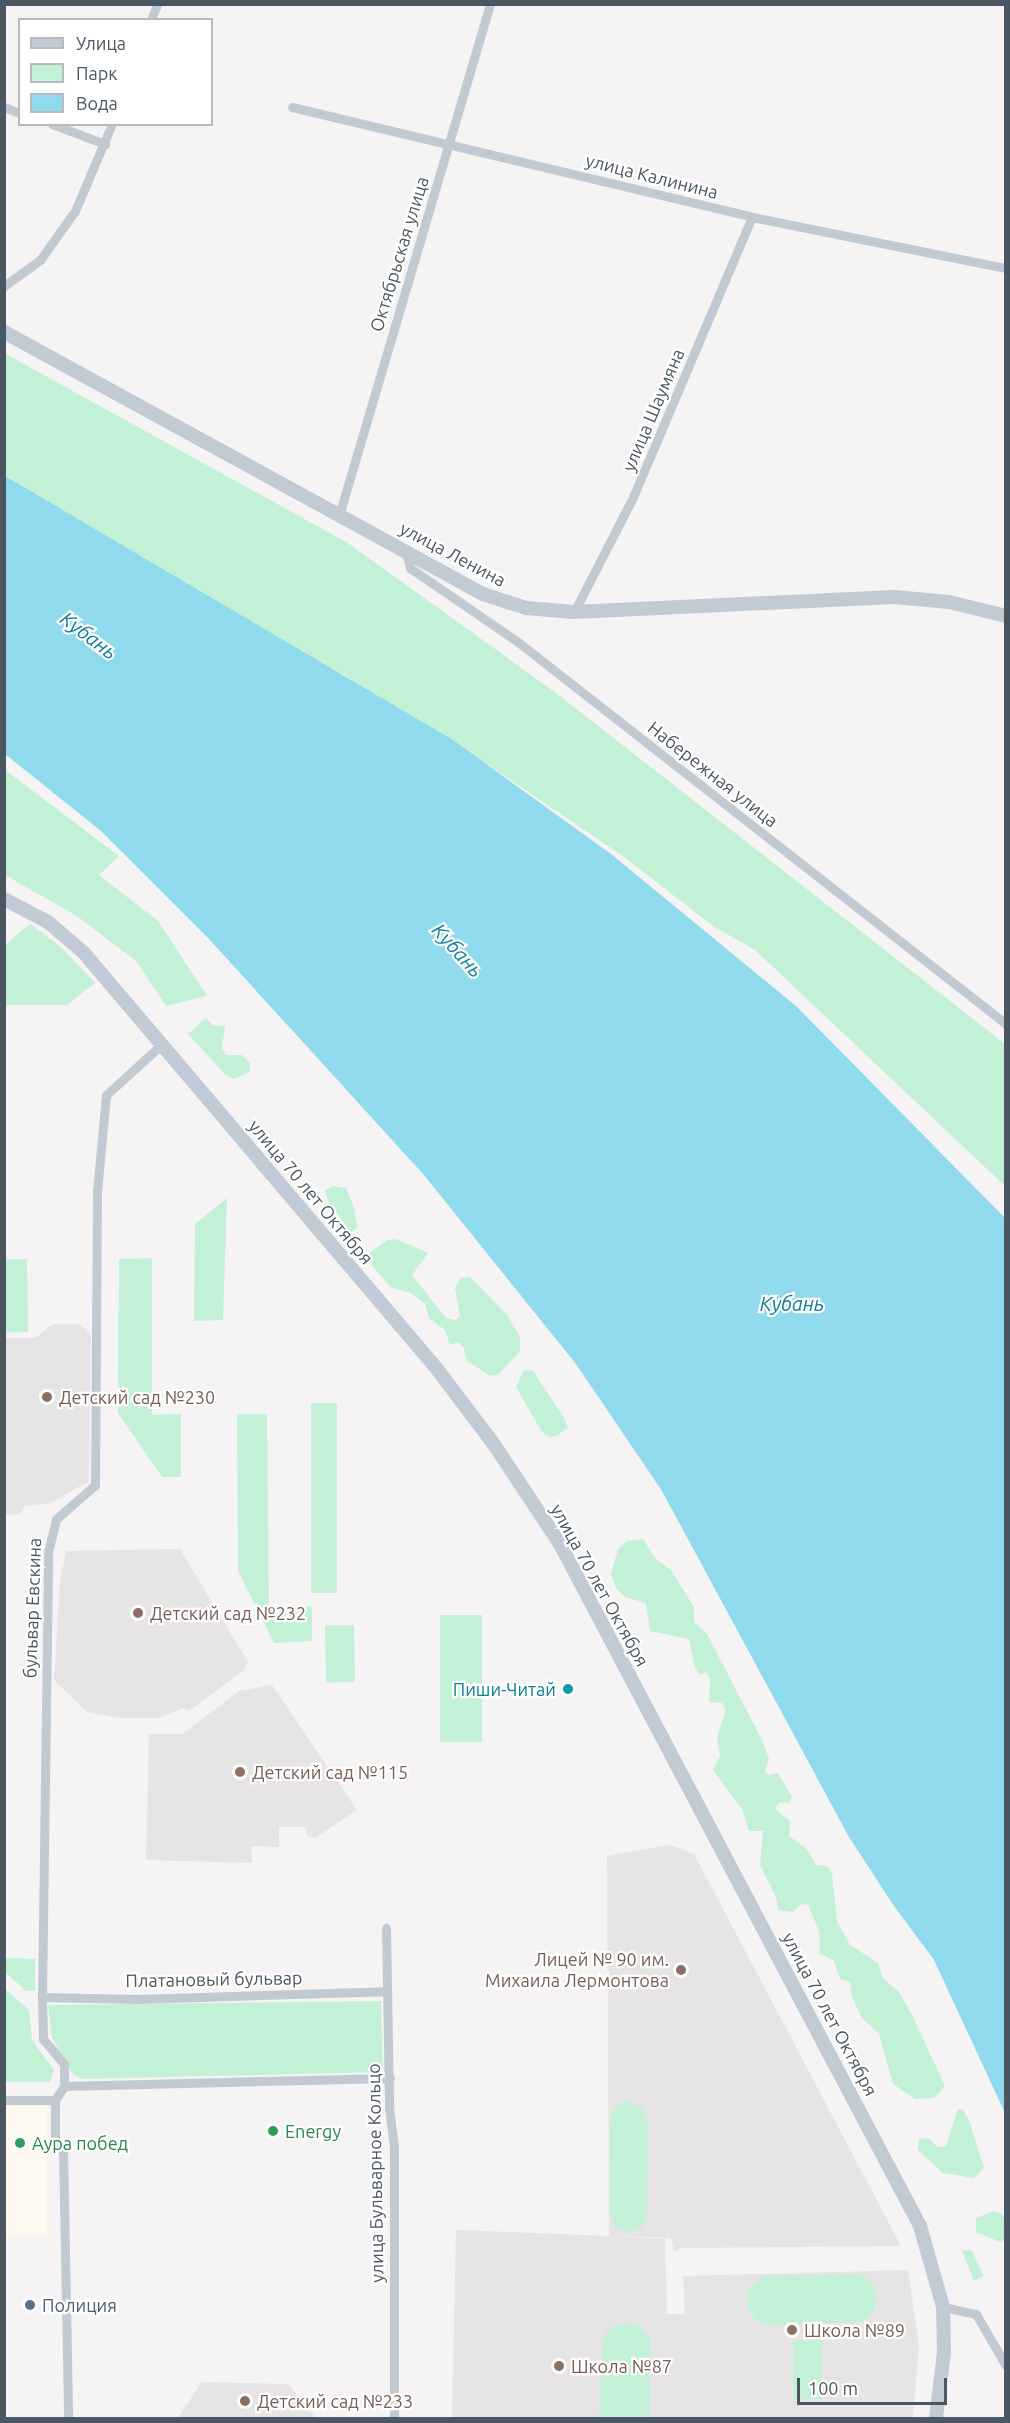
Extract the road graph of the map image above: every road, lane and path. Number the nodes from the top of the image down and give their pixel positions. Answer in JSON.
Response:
{"nodes":[{"id":1,"x":489,"y":4,"type":"edge"},
{"id":2,"x":292,"y":107,"type":"dead end"},
{"id":3,"x":57,"y":126,"type":"edge"},
{"id":4,"x":111,"y":126,"type":"edge"},
{"id":5,"x":105,"y":144,"type":"junction"},
{"id":6,"x":449,"y":144,"type":"junction"},
{"id":7,"x":752,"y":217,"type":"junction"},
{"id":8,"x":1005,"y":268,"type":"edge"},
{"id":9,"x":4,"y":286,"type":"edge"},
{"id":10,"x":4,"y":332,"type":"edge"},
{"id":11,"x":340,"y":512,"type":"junction"},
{"id":12,"x":405,"y":549,"type":"junction"},
{"id":13,"x":574,"y":612,"type":"junction"},
{"id":14,"x":1005,"y":616,"type":"edge"},
{"id":15,"x":4,"y":899,"type":"edge"},
{"id":16,"x":1005,"y":1024,"type":"edge"},
{"id":17,"x":162,"y":1044,"type":"junction"},
{"id":18,"x":386,"y":1928,"type":"dead end"},
{"id":19,"x":387,"y":1991,"type":"junction"},
{"id":20,"x":42,"y":1997,"type":"junction"},
{"id":21,"x":390,"y":2078,"type":"junction"},
{"id":22,"x":64,"y":2086,"type":"junction"},
{"id":23,"x":4,"y":2100,"type":"edge"},
{"id":24,"x":55,"y":2100,"type":"junction"},
{"id":25,"x":943,"y":2307,"type":"junction"},
{"id":26,"x":1005,"y":2366,"type":"edge"},
{"id":27,"x":68,"y":2418,"type":"edge"},
{"id":28,"x":394,"y":2418,"type":"edge"},
{"id":29,"x":936,"y":2418,"type":"edge"}],
"edges":[{"from":1,"to":6,"type":"street","name":"Октябрьская улица"},
{"from":2,"to":6,"type":"street","name":"улица Калинина"},
{"from":3,"to":5,"type":"street"},
{"from":4,"to":5,"type":"street"},
{"from":5,"to":9,"type":"street"},
{"from":6,"to":7,"type":"street","name":"улица Калинина"},
{"from":6,"to":11,"type":"street","name":"Октябрьская улица"},
{"from":7,"to":8,"type":"street","name":"улица Калинина"},
{"from":7,"to":13,"type":"street","name":"улица Шаумяна"},
{"from":10,"to":11,"type":"main road","name":"улица Ленина"},
{"from":11,"to":12,"type":"main road","name":"улица Ленина"},
{"from":12,"to":13,"type":"main road","name":"улица Ленина"},
{"from":12,"to":16,"type":"street","name":"Набережная улица"},
{"from":13,"to":14,"type":"main road","name":"улица Ленина"},
{"from":15,"to":17,"type":"main road","name":"улица 70 лет Октября"},
{"from":17,"to":20,"type":"street","name":"бульвар Евскина"},
{"from":17,"to":25,"type":"main road","name":"улица 70 лет Октября"},
{"from":18,"to":19,"type":"street","name":"улица Бульварное Кольцо"},
{"from":19,"to":20,"type":"street","name":"Платановый бульвар"},
{"from":19,"to":21,"type":"street","name":"улица Бульварное Кольцо"},
{"from":20,"to":22,"type":"street","name":"бульвар Евскина"},
{"from":21,"to":22,"type":"street"},
{"from":21,"to":28,"type":"street","name":"улица Бульварное Кольцо"},
{"from":22,"to":24,"type":"street"},
{"from":23,"to":24,"type":"street"},
{"from":24,"to":27,"type":"street"},
{"from":25,"to":26,"type":"street"},
{"from":25,"to":29,"type":"main road","name":"улица 70 лет Октября"}]}
